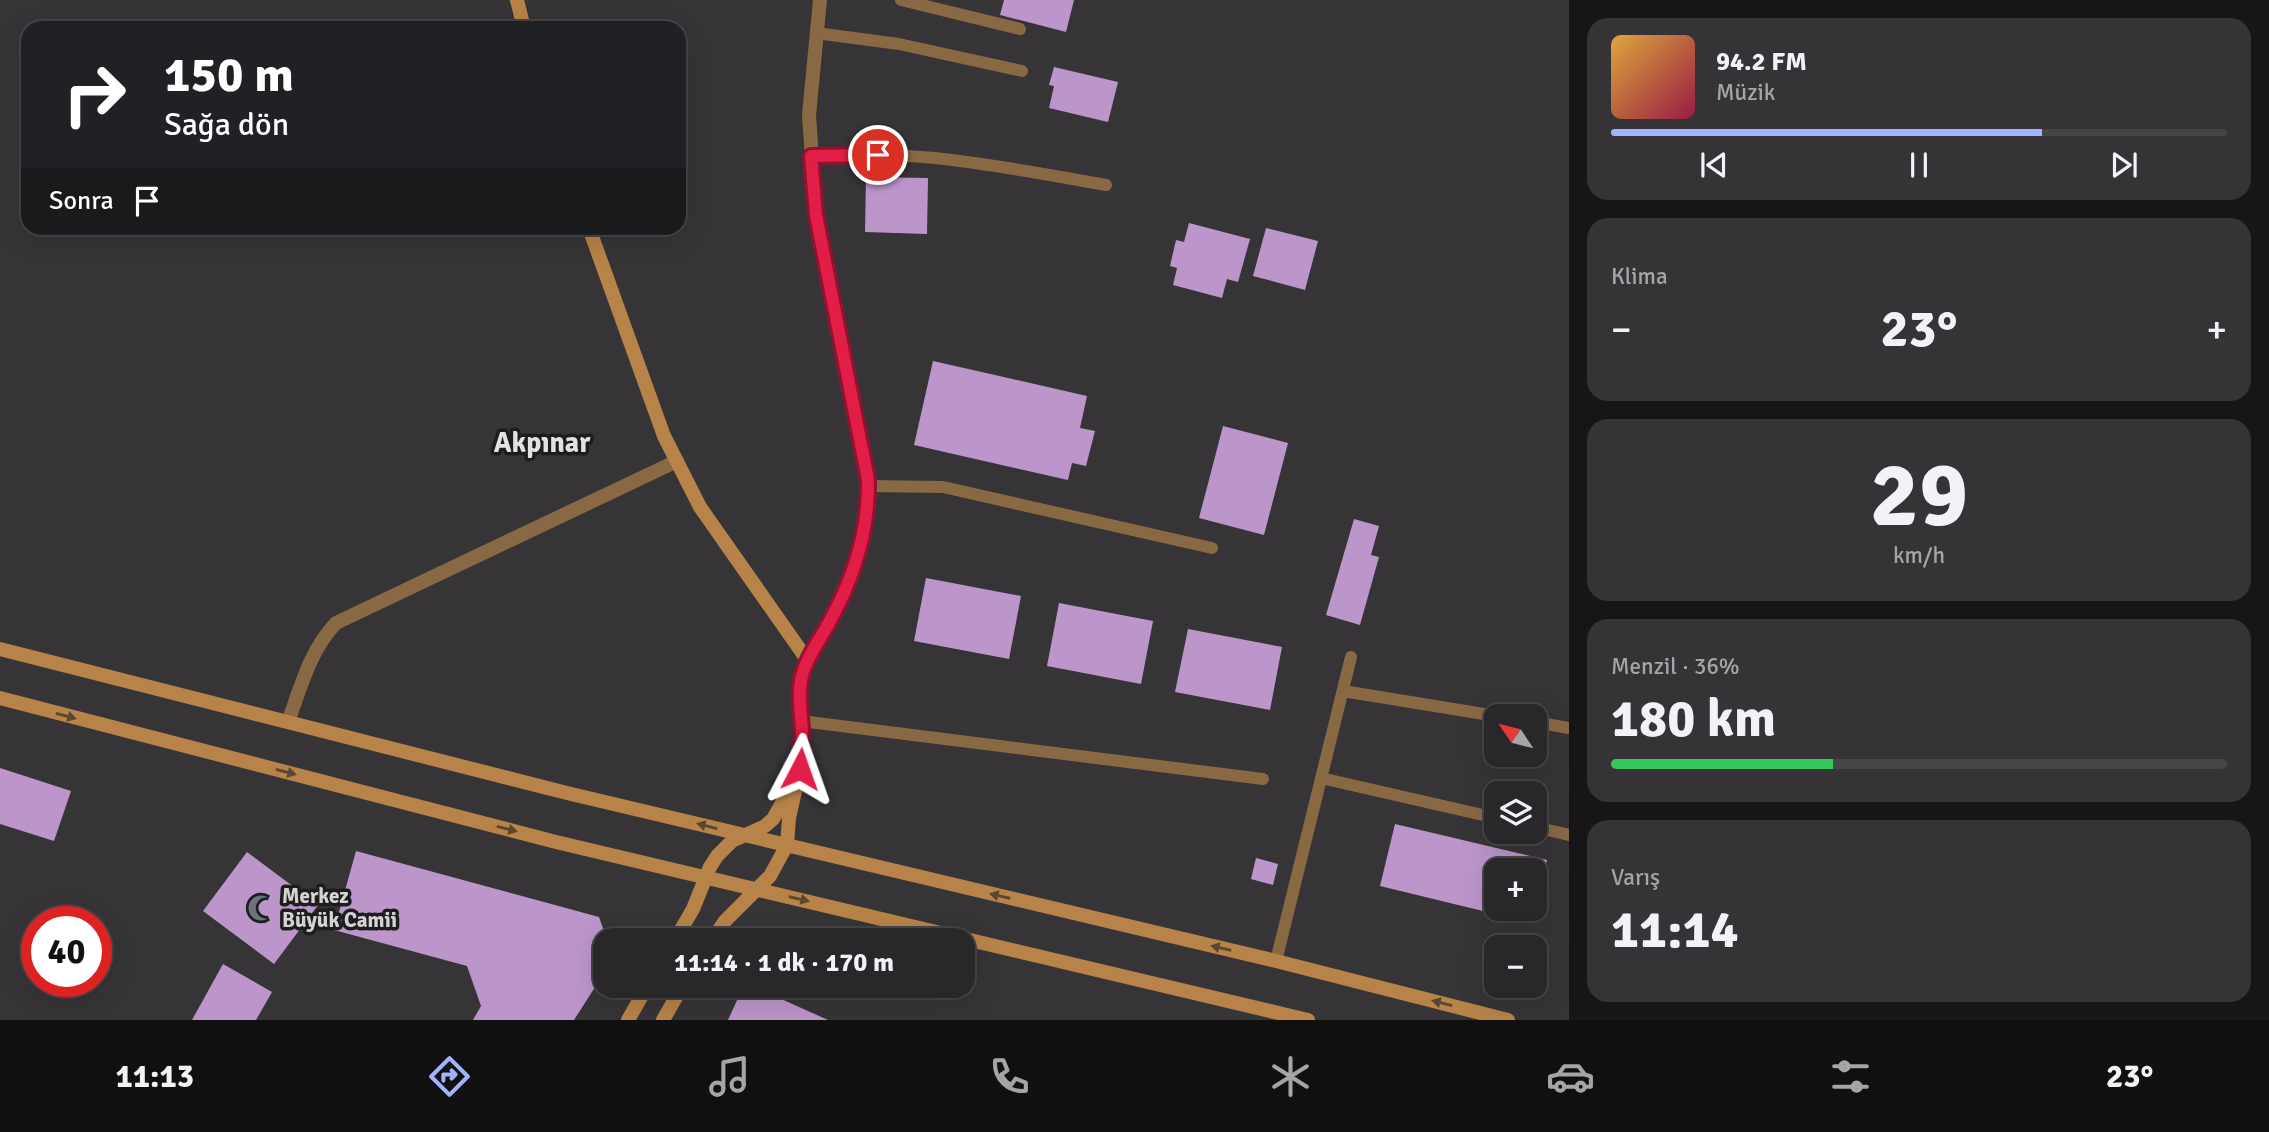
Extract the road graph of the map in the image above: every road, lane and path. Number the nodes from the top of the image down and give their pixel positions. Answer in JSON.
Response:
{"nodes":[{"id":1,"x":517,"y":0,"type":"edge"},
{"id":2,"x":820,"y":0,"type":"edge"},
{"id":3,"x":901,"y":0,"type":"edge"},
{"id":4,"x":522,"y":21,"type":"edge"},
{"id":5,"x":1020,"y":29,"type":"dead end"},
{"id":6,"x":816,"y":33,"type":"junction"},
{"id":7,"x":1022,"y":71,"type":"dead end"},
{"id":8,"x":811,"y":156,"type":"junction"},
{"id":9,"x":1106,"y":185,"type":"dead end"},
{"id":10,"x":592,"y":235,"type":"edge"},
{"id":11,"x":677,"y":461,"type":"junction"},
{"id":12,"x":868,"y":486,"type":"junction"},
{"id":13,"x":1212,"y":548,"type":"dead end"},
{"id":14,"x":0,"y":649,"type":"edge"},
{"id":15,"x":1351,"y":657,"type":"dead end"},
{"id":16,"x":808,"y":661,"type":"junction"},
{"id":17,"x":1343,"y":691,"type":"junction"},
{"id":18,"x":0,"y":698,"type":"edge"},
{"id":19,"x":1484,"y":714,"type":"edge"},
{"id":20,"x":801,"y":721,"type":"junction"},
{"id":21,"x":288,"y":722,"type":"junction"},
{"id":22,"x":1547,"y":724,"type":"edge"},
{"id":23,"x":1569,"y":728,"type":"edge"},
{"id":24,"x":800,"y":769,"type":"junction"},
{"id":25,"x":1321,"y":778,"type":"junction"},
{"id":26,"x":1263,"y":779,"type":"dead end"},
{"id":27,"x":1484,"y":815,"type":"edge"},
{"id":28,"x":1547,"y":830,"type":"edge"},
{"id":29,"x":743,"y":835,"type":"junction"},
{"id":30,"x":1569,"y":835,"type":"edge"},
{"id":31,"x":788,"y":845,"type":"junction"},
{"id":32,"x":706,"y":877,"type":"junction"},
{"id":33,"x":758,"y":890,"type":"junction"},
{"id":34,"x":682,"y":928,"type":"edge"},
{"id":35,"x":720,"y":928,"type":"edge"},
{"id":36,"x":1276,"y":961,"type":"junction"},
{"id":37,"x":641,"y":998,"type":"edge"},
{"id":38,"x":676,"y":998,"type":"edge"},
{"id":39,"x":628,"y":1020,"type":"edge"},
{"id":40,"x":663,"y":1020,"type":"edge"},
{"id":41,"x":1308,"y":1020,"type":"edge"},
{"id":42,"x":1508,"y":1020,"type":"edge"}],
"edges":[{"from":1,"to":4,"type":"main road"},
{"from":2,"to":6,"type":"street"},
{"from":3,"to":5,"type":"lane"},
{"from":6,"to":7,"type":"lane"},
{"from":6,"to":8,"type":"street"},
{"from":8,"to":9,"type":"lane"},
{"from":8,"to":12,"type":"street"},
{"from":10,"to":11,"type":"main road"},
{"from":11,"to":16,"type":"main road"},
{"from":11,"to":21,"type":"street"},
{"from":12,"to":13,"type":"lane"},
{"from":12,"to":16,"type":"street"},
{"from":14,"to":21,"type":"main road"},
{"from":15,"to":17,"type":"lane"},
{"from":16,"to":20,"type":"main road"},
{"from":17,"to":19,"type":"lane"},
{"from":17,"to":25,"type":"lane"},
{"from":18,"to":32,"type":"main road","one_way":true},
{"from":20,"to":24,"type":"main road"},
{"from":20,"to":26,"type":"lane"},
{"from":29,"to":21,"type":"main road","one_way":true},
{"from":22,"to":23,"type":"lane"},
{"from":24,"to":29,"type":"main road"},
{"from":24,"to":31,"type":"main road"},
{"from":25,"to":27,"type":"lane"},
{"from":25,"to":36,"type":"lane"},
{"from":28,"to":30,"type":"lane"},
{"from":29,"to":31,"type":"main road"},
{"from":29,"to":32,"type":"main road"},
{"from":31,"to":33,"type":"main road"},
{"from":36,"to":31,"type":"main road","one_way":true},
{"from":32,"to":33,"type":"main road"},
{"from":32,"to":34,"type":"main road"},
{"from":33,"to":35,"type":"main road"},
{"from":33,"to":41,"type":"main road","one_way":true},
{"from":42,"to":36,"type":"main road","one_way":true},
{"from":37,"to":39,"type":"main road"},
{"from":38,"to":40,"type":"main road"}]}
